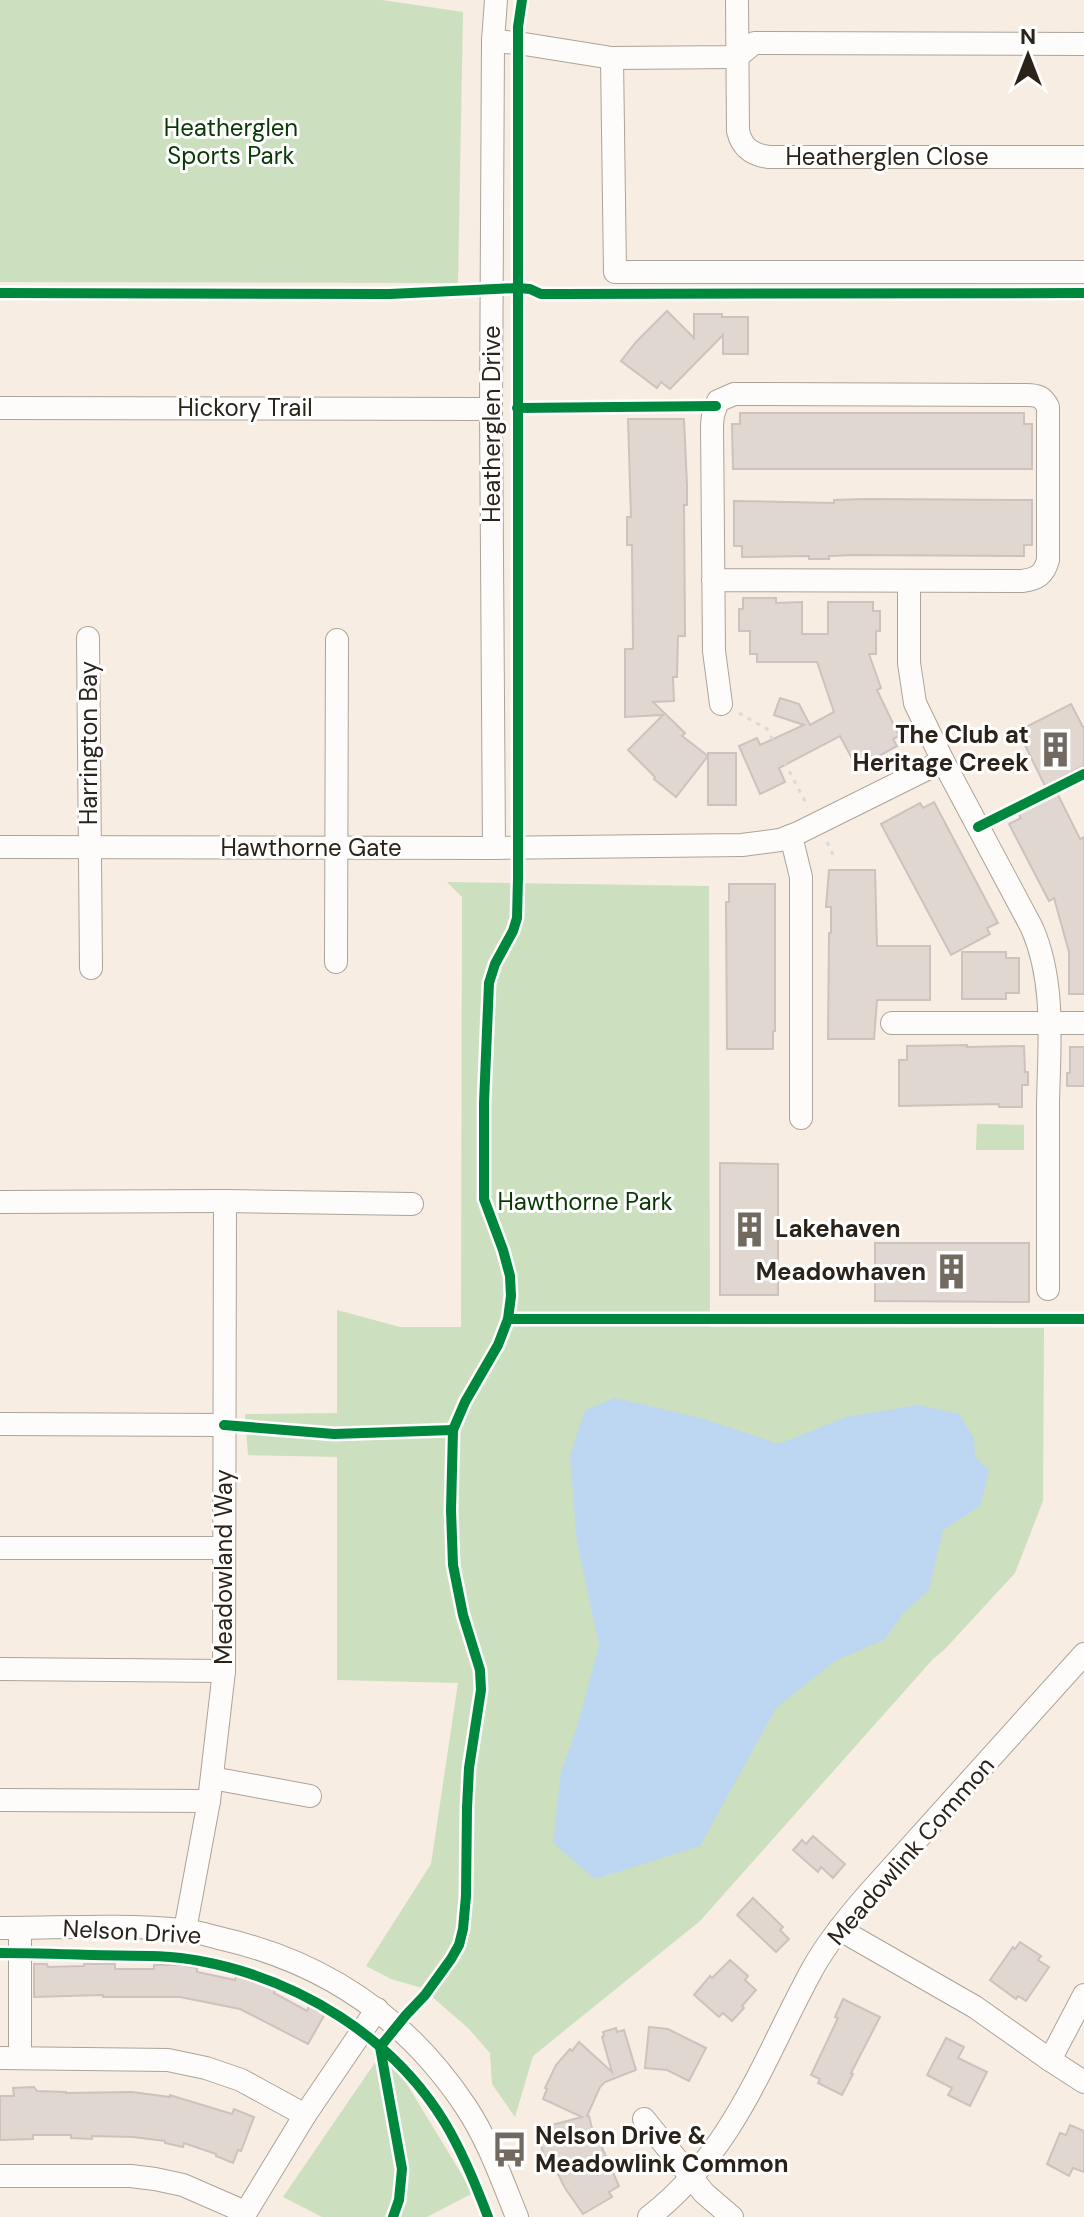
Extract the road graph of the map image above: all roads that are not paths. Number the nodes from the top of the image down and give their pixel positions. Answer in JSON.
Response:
{"nodes":[{"id":1,"x":496,"y":0,"type":"edge"},
{"id":2,"x":737,"y":0,"type":"edge"},
{"id":3,"x":493,"y":41,"type":"junction"},
{"id":4,"x":1084,"y":44,"type":"edge"},
{"id":5,"x":737,"y":57,"type":"junction"},
{"id":6,"x":612,"y":58,"type":"junction"},
{"id":7,"x":1084,"y":157,"type":"edge"},
{"id":8,"x":1084,"y":272,"type":"edge"},
{"id":9,"x":0,"y":408,"type":"edge"},
{"id":10,"x":491,"y":409,"type":"junction"},
{"id":11,"x":713,"y":580,"type":"junction"},
{"id":12,"x":909,"y":581,"type":"junction"},
{"id":13,"x":88,"y":638,"type":"dead end"},
{"id":14,"x":337,"y":640,"type":"dead end"},
{"id":15,"x":721,"y":704,"type":"road end"},
{"id":16,"x":943,"y":761,"type":"junction"},
{"id":17,"x":791,"y":836,"type":"junction"},
{"id":18,"x":0,"y":847,"type":"edge"},
{"id":19,"x":89,"y":848,"type":"junction"},
{"id":20,"x":336,"y":848,"type":"junction"},
{"id":21,"x":494,"y":848,"type":"junction"},
{"id":22,"x":336,"y":962,"type":"dead end"},
{"id":23,"x":91,"y":968,"type":"dead end"},
{"id":24,"x":892,"y":1023,"type":"dead end"},
{"id":25,"x":1049,"y":1023,"type":"junction"},
{"id":26,"x":1084,"y":1023,"type":"edge"},
{"id":27,"x":801,"y":1118,"type":"dead end"},
{"id":28,"x":225,"y":1201,"type":"junction"},
{"id":29,"x":0,"y":1202,"type":"edge"},
{"id":30,"x":412,"y":1204,"type":"dead end"},
{"id":31,"x":1048,"y":1289,"type":"dead end"},
{"id":32,"x":0,"y":1424,"type":"edge"},
{"id":33,"x":224,"y":1425,"type":"junction"},
{"id":34,"x":0,"y":1548,"type":"edge"},
{"id":35,"x":224,"y":1548,"type":"junction"},
{"id":36,"x":1084,"y":1654,"type":"edge"},
{"id":37,"x":0,"y":1669,"type":"edge"},
{"id":38,"x":224,"y":1671,"type":"junction"},
{"id":39,"x":210,"y":1790,"type":"junction"},
{"id":40,"x":310,"y":1796,"type":"dead end"},
{"id":41,"x":0,"y":1800,"type":"edge"},
{"id":42,"x":10,"y":1928,"type":"edge"},
{"id":43,"x":839,"y":1929,"type":"junction"},
{"id":44,"x":185,"y":1930,"type":"junction"},
{"id":45,"x":1084,"y":1995,"type":"edge"},
{"id":46,"x":377,"y":2009,"type":"junction"},
{"id":47,"x":10,"y":2058,"type":"edge"},
{"id":48,"x":1050,"y":2060,"type":"junction"},
{"id":49,"x":1084,"y":2082,"type":"edge"},
{"id":50,"x":305,"y":2115,"type":"junction"},
{"id":51,"x":644,"y":2119,"type":"dead end"},
{"id":52,"x":0,"y":2176,"type":"edge"},
{"id":53,"x":690,"y":2177,"type":"junction"},
{"id":54,"x":244,"y":2214,"type":"edge"},
{"id":55,"x":517,"y":2217,"type":"edge"},
{"id":56,"x":649,"y":2217,"type":"edge"},
{"id":57,"x":732,"y":2217,"type":"edge"}],
"edges":[{"from":1,"to":3,"type":"street","name":"Heatherglen Drive"},
{"from":2,"to":5,"type":"street","name":"Heatherglen Close"},
{"from":3,"to":6,"type":"street"},
{"from":3,"to":10,"type":"street","name":"Heatherglen Drive"},
{"from":4,"to":5,"type":"street"},
{"from":5,"to":6,"type":"street"},
{"from":5,"to":7,"type":"street","name":"Heatherglen Close"},
{"from":6,"to":8,"type":"street"},
{"from":9,"to":10,"type":"street","name":"Hickory Trail"},
{"from":10,"to":21,"type":"street","name":"Heatherglen Drive"},
{"from":11,"to":12,"type":"street"},
{"from":11,"to":12,"type":"street"},
{"from":11,"to":15,"type":"street"},
{"from":12,"to":16,"type":"street"},
{"from":13,"to":19,"type":"street","name":"Harrington Bay"},
{"from":14,"to":20,"type":"street"},
{"from":16,"to":17,"type":"street","name":"Hawthorne Gate"},
{"from":16,"to":25,"type":"street"},
{"from":17,"to":21,"type":"street","name":"Hawthorne Gate"},
{"from":17,"to":27,"type":"street"},
{"from":18,"to":19,"type":"street","name":"Hawthorne Gate"},
{"from":19,"to":20,"type":"street","name":"Hawthorne Gate"},
{"from":19,"to":23,"type":"street","name":"Harrington Bay"},
{"from":20,"to":21,"type":"street","name":"Hawthorne Gate"},
{"from":20,"to":22,"type":"street"},
{"from":24,"to":25,"type":"street"},
{"from":25,"to":26,"type":"street"},
{"from":25,"to":31,"type":"street"},
{"from":28,"to":29,"type":"street"},
{"from":28,"to":30,"type":"street"},
{"from":28,"to":33,"type":"street","name":"Meadowland Way"},
{"from":32,"to":33,"type":"street"},
{"from":33,"to":35,"type":"street","name":"Meadowland Way"},
{"from":34,"to":35,"type":"street"},
{"from":35,"to":38,"type":"street","name":"Meadowland Way"},
{"from":36,"to":43,"type":"street","name":"Meadowlink Common"},
{"from":37,"to":38,"type":"street"},
{"from":38,"to":39,"type":"street","name":"Meadowland Way"},
{"from":39,"to":40,"type":"street"},
{"from":39,"to":41,"type":"street"},
{"from":39,"to":44,"type":"street","name":"Meadowland Way"},
{"from":42,"to":44,"type":"street","name":"Nelson Drive"},
{"from":42,"to":47,"type":"street"},
{"from":43,"to":48,"type":"street"},
{"from":43,"to":53,"type":"street","name":"Meadowlink Common"},
{"from":44,"to":46,"type":"street","name":"Nelson Drive"},
{"from":45,"to":48,"type":"street"},
{"from":46,"to":50,"type":"street"},
{"from":46,"to":55,"type":"street","name":"Nelson Drive"},
{"from":47,"to":50,"type":"street"},
{"from":48,"to":49,"type":"street"},
{"from":50,"to":54,"type":"street"},
{"from":51,"to":53,"type":"street"},
{"from":52,"to":54,"type":"street"},
{"from":53,"to":56,"type":"street","name":"Meadowlink Common"},
{"from":53,"to":57,"type":"street"}]}
